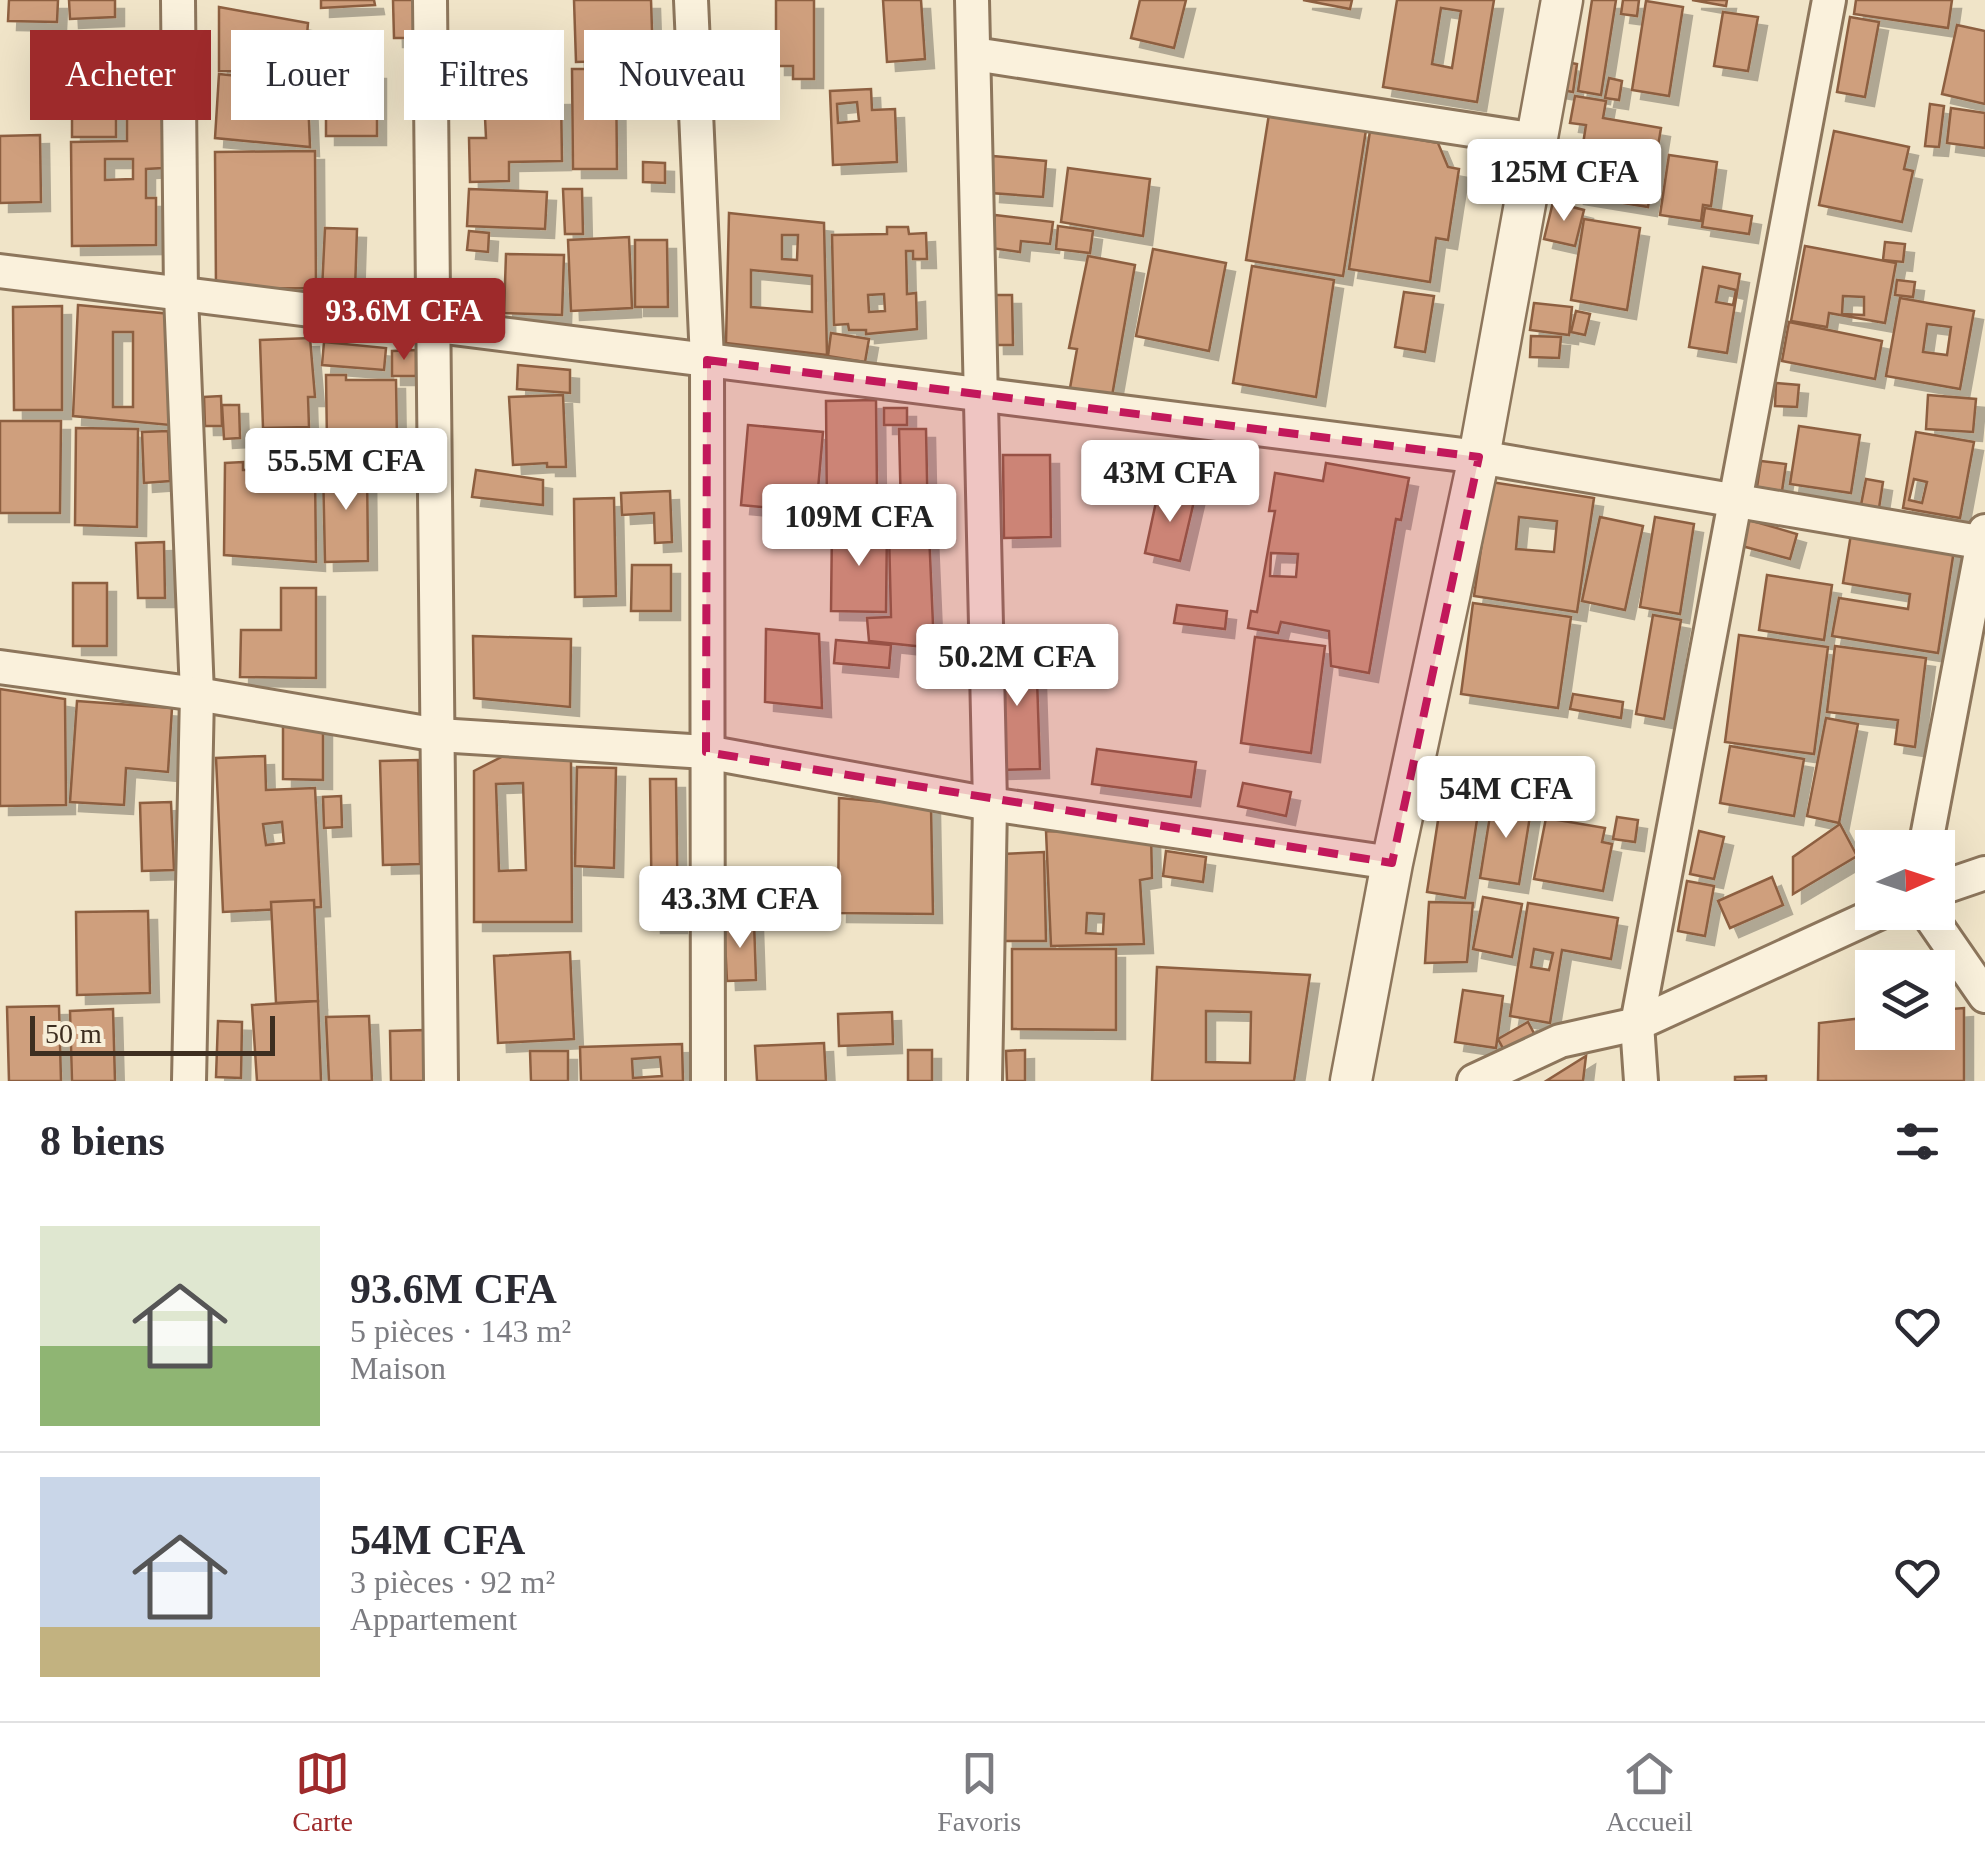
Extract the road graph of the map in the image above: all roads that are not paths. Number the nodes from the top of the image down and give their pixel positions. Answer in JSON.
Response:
{"nodes":[{"id":1,"x":178,"y":0,"type":"edge"},
{"id":2,"x":430,"y":0,"type":"edge"},
{"id":3,"x":691,"y":0,"type":"edge"},
{"id":4,"x":972,"y":0,"type":"edge"},
{"id":5,"x":1562,"y":0,"type":"edge"},
{"id":6,"x":1829,"y":0,"type":"edge"},
{"id":7,"x":974,"y":54,"type":"junction"},
{"id":8,"x":1537,"y":140,"type":"junction"},
{"id":9,"x":0,"y":271,"type":"edge"},
{"id":10,"x":181,"y":295,"type":"junction"},
{"id":11,"x":434,"y":328,"type":"junction"},
{"id":12,"x":708,"y":360,"type":"junction"},
{"id":13,"x":981,"y":394,"type":"junction"},
{"id":14,"x":1479,"y":457,"type":"junction"},
{"id":15,"x":1735,"y":500,"type":"junction"},
{"id":16,"x":1984,"y":539,"type":"edge"},
{"id":17,"x":0,"y":667,"type":"edge"},
{"id":18,"x":197,"y":694,"type":"junction"},
{"id":19,"x":438,"y":736,"type":"junction"},
{"id":20,"x":706,"y":752,"type":"junction"},
{"id":21,"x":990,"y":804,"type":"junction"},
{"id":22,"x":1928,"y":830,"type":"edge"},
{"id":23,"x":1392,"y":863,"type":"junction"},
{"id":24,"x":1985,"y":872,"type":"edge"},
{"id":25,"x":1955,"y":883,"type":"edge"},
{"id":26,"x":1855,"y":924,"type":"edge"},
{"id":27,"x":1939,"y":930,"type":"edge"},
{"id":28,"x":1985,"y":996,"type":"edge"},
{"id":29,"x":1636,"y":1024,"type":"junction"},
{"id":30,"x":189,"y":1081,"type":"edge"},
{"id":31,"x":442,"y":1081,"type":"edge"},
{"id":32,"x":708,"y":1081,"type":"edge"},
{"id":33,"x":985,"y":1081,"type":"edge"},
{"id":34,"x":1351,"y":1081,"type":"edge"},
{"id":35,"x":1474,"y":1081,"type":"edge"},
{"id":36,"x":1641,"y":1081,"type":"edge"}],
"edges":[{"from":1,"to":10,"type":"street"},
{"from":2,"to":11,"type":"street"},
{"from":3,"to":12,"type":"street"},
{"from":4,"to":7,"type":"street"},
{"from":5,"to":8,"type":"street"},
{"from":6,"to":15,"type":"street"},
{"from":7,"to":8,"type":"street"},
{"from":7,"to":13,"type":"street"},
{"from":8,"to":14,"type":"street"},
{"from":9,"to":10,"type":"street"},
{"from":10,"to":11,"type":"street"},
{"from":10,"to":18,"type":"street"},
{"from":11,"to":12,"type":"street"},
{"from":11,"to":19,"type":"street"},
{"from":12,"to":13,"type":"street"},
{"from":12,"to":20,"type":"street"},
{"from":13,"to":14,"type":"street"},
{"from":13,"to":21,"type":"street"},
{"from":14,"to":15,"type":"street"},
{"from":14,"to":23,"type":"street"},
{"from":15,"to":16,"type":"street"},
{"from":15,"to":29,"type":"street"},
{"from":16,"to":22,"type":"street"},
{"from":17,"to":18,"type":"street"},
{"from":18,"to":19,"type":"street"},
{"from":18,"to":30,"type":"street"},
{"from":19,"to":20,"type":"street"},
{"from":19,"to":31,"type":"street"},
{"from":20,"to":21,"type":"street"},
{"from":20,"to":32,"type":"street"},
{"from":21,"to":23,"type":"street"},
{"from":21,"to":33,"type":"street"},
{"from":23,"to":34,"type":"street"},
{"from":24,"to":25,"type":"street"},
{"from":26,"to":29,"type":"street"},
{"from":27,"to":28,"type":"street"},
{"from":29,"to":35,"type":"street"},
{"from":29,"to":36,"type":"street"}]}
